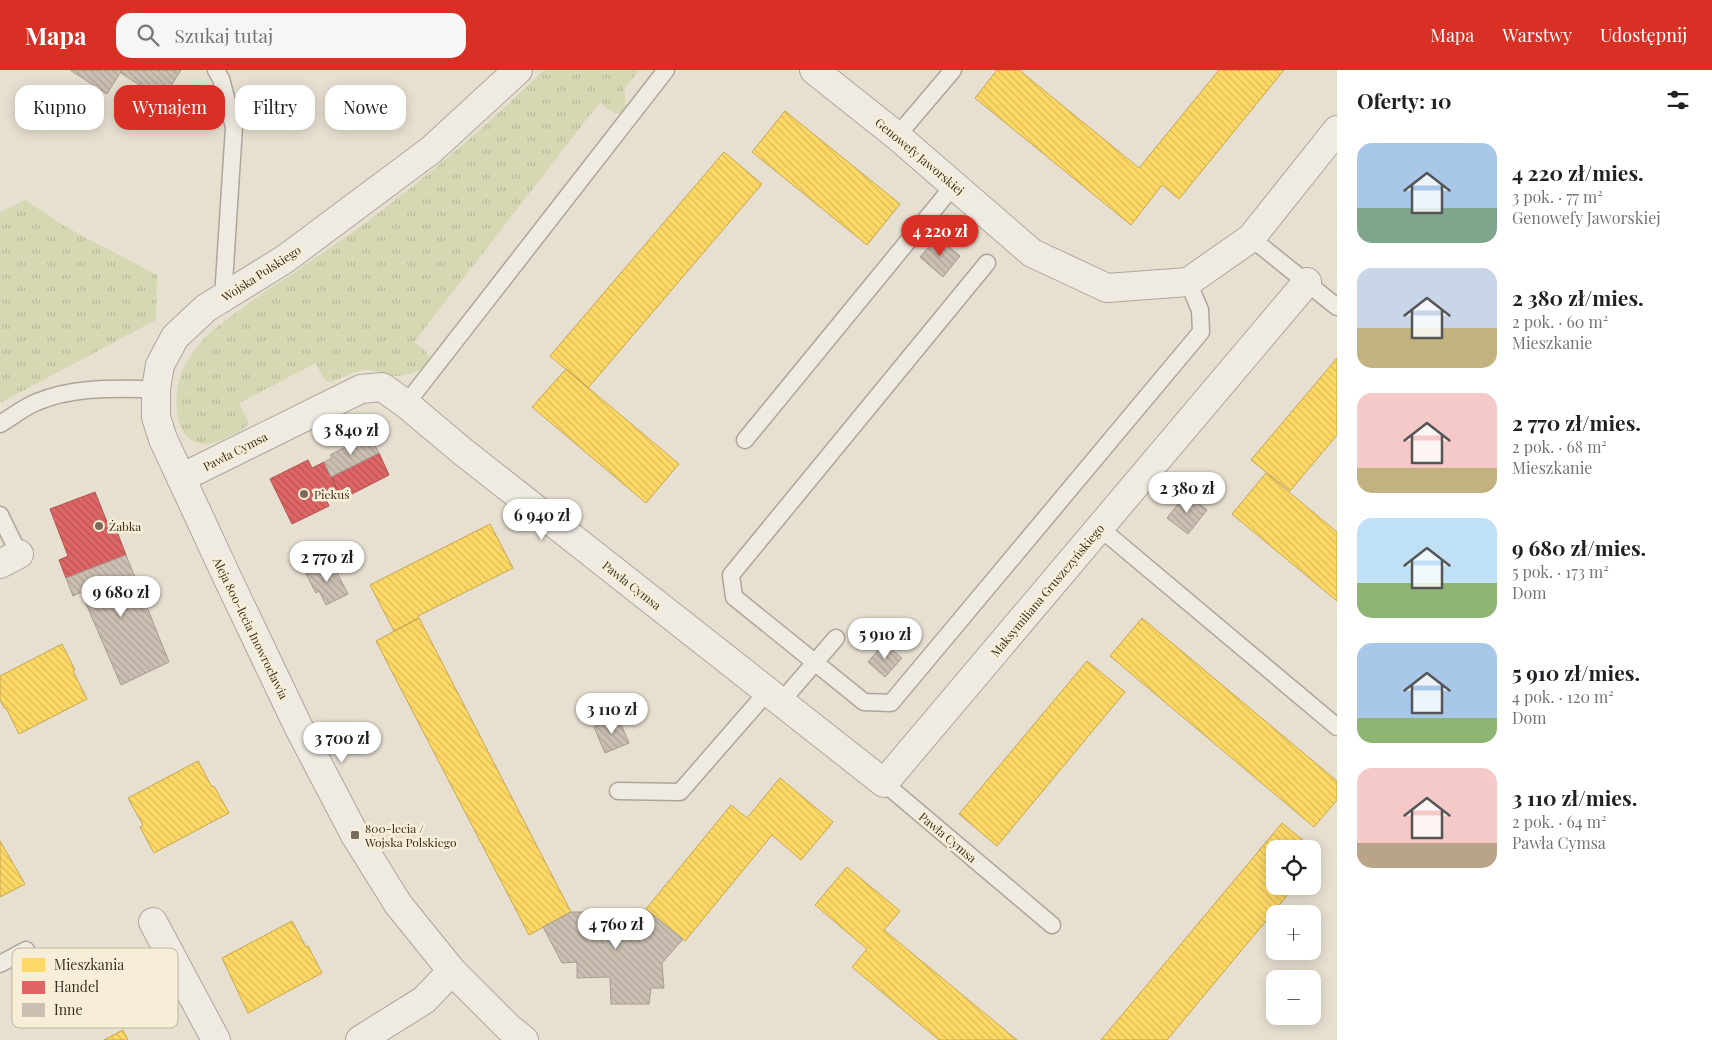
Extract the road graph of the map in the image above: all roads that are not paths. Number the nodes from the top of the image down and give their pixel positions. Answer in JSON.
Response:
{"nodes":[{"id":1,"x":216,"y":70,"type":"edge"},
{"id":2,"x":518,"y":70,"type":"edge"},
{"id":3,"x":666,"y":70,"type":"edge"},
{"id":4,"x":814,"y":70,"type":"edge"},
{"id":5,"x":953,"y":70,"type":"edge"},
{"id":6,"x":1337,"y":130,"type":"edge"},
{"id":7,"x":897,"y":136,"type":"junction"},
{"id":8,"x":954,"y":185,"type":"junction"},
{"id":9,"x":1251,"y":238,"type":"junction"},
{"id":10,"x":988,"y":263,"type":"dead end"},
{"id":11,"x":1188,"y":282,"type":"junction"},
{"id":12,"x":1308,"y":282,"type":"junction"},
{"id":13,"x":223,"y":298,"type":"junction"},
{"id":14,"x":1337,"y":307,"type":"edge"},
{"id":15,"x":156,"y":389,"type":"junction"},
{"id":16,"x":406,"y":404,"type":"junction"},
{"id":17,"x":0,"y":424,"type":"edge"},
{"id":18,"x":745,"y":440,"type":"dead end"},
{"id":19,"x":181,"y":478,"type":"junction"},
{"id":20,"x":0,"y":515,"type":"edge"},
{"id":21,"x":1100,"y":528,"type":"junction"},
{"id":22,"x":10,"y":559,"type":"edge"},
{"id":23,"x":836,"y":638,"type":"dead end"},
{"id":24,"x":815,"y":663,"type":"junction"},
{"id":25,"x":773,"y":697,"type":"junction"},
{"id":26,"x":1337,"y":727,"type":"edge"},
{"id":27,"x":884,"y":783,"type":"junction"},
{"id":28,"x":618,"y":791,"type":"dead end"},
{"id":29,"x":153,"y":922,"type":"dead end"},
{"id":30,"x":1052,"y":925,"type":"dead end"},
{"id":31,"x":167,"y":948,"type":"edge"},
{"id":32,"x":12,"y":958,"type":"edge"},
{"id":33,"x":0,"y":964,"type":"edge"},
{"id":34,"x":178,"y":969,"type":"edge"},
{"id":35,"x":452,"y":971,"type":"junction"},
{"id":36,"x":216,"y":1040,"type":"edge"},
{"id":37,"x":360,"y":1040,"type":"edge"},
{"id":38,"x":524,"y":1040,"type":"edge"}],
"edges":[{"from":1,"to":13,"type":"lane"},
{"from":2,"to":13,"type":"street","name":"Wojska Polskiego"},
{"from":3,"to":16,"type":"lane"},
{"from":4,"to":7,"type":"street","name":"Genowefy Jaworskiej"},
{"from":5,"to":7,"type":"lane"},
{"from":6,"to":9,"type":"street"},
{"from":7,"to":8,"type":"street","name":"Genowefy Jaworskiej"},
{"from":8,"to":11,"type":"street","name":"Genowefy Jaworskiej"},
{"from":8,"to":18,"type":"lane"},
{"from":9,"to":11,"type":"street"},
{"from":9,"to":12,"type":"lane"},
{"from":10,"to":24,"type":"lane"},
{"from":11,"to":24,"type":"lane"},
{"from":12,"to":14,"type":"lane"},
{"from":12,"to":21,"type":"street","name":"Maksymiliana Gruszczyńskiego"},
{"from":13,"to":15,"type":"street","name":"Wojska Polskiego"},
{"from":15,"to":17,"type":"lane"},
{"from":15,"to":19,"type":"street","name":"Aleja 800-lecia Inowrocławia"},
{"from":16,"to":19,"type":"street","name":"Pawła Cymsa"},
{"from":16,"to":25,"type":"street","name":"Pawła Cymsa"},
{"from":19,"to":35,"type":"street","name":"Aleja 800-lecia Inowrocławia"},
{"from":20,"to":22,"type":"lane"},
{"from":21,"to":26,"type":"lane"},
{"from":21,"to":27,"type":"street","name":"Maksymiliana Gruszczyńskiego"},
{"from":23,"to":24,"type":"lane"},
{"from":24,"to":25,"type":"lane"},
{"from":25,"to":27,"type":"street","name":"Pawła Cymsa"},
{"from":25,"to":28,"type":"lane"},
{"from":27,"to":30,"type":"lane","name":"Pawła Cymsa"},
{"from":29,"to":31,"type":"street"},
{"from":32,"to":33,"type":"lane"},
{"from":34,"to":36,"type":"street"},
{"from":35,"to":37,"type":"street"},
{"from":35,"to":38,"type":"street","name":"Aleja 800-lecia Inowrocławia"}]}
